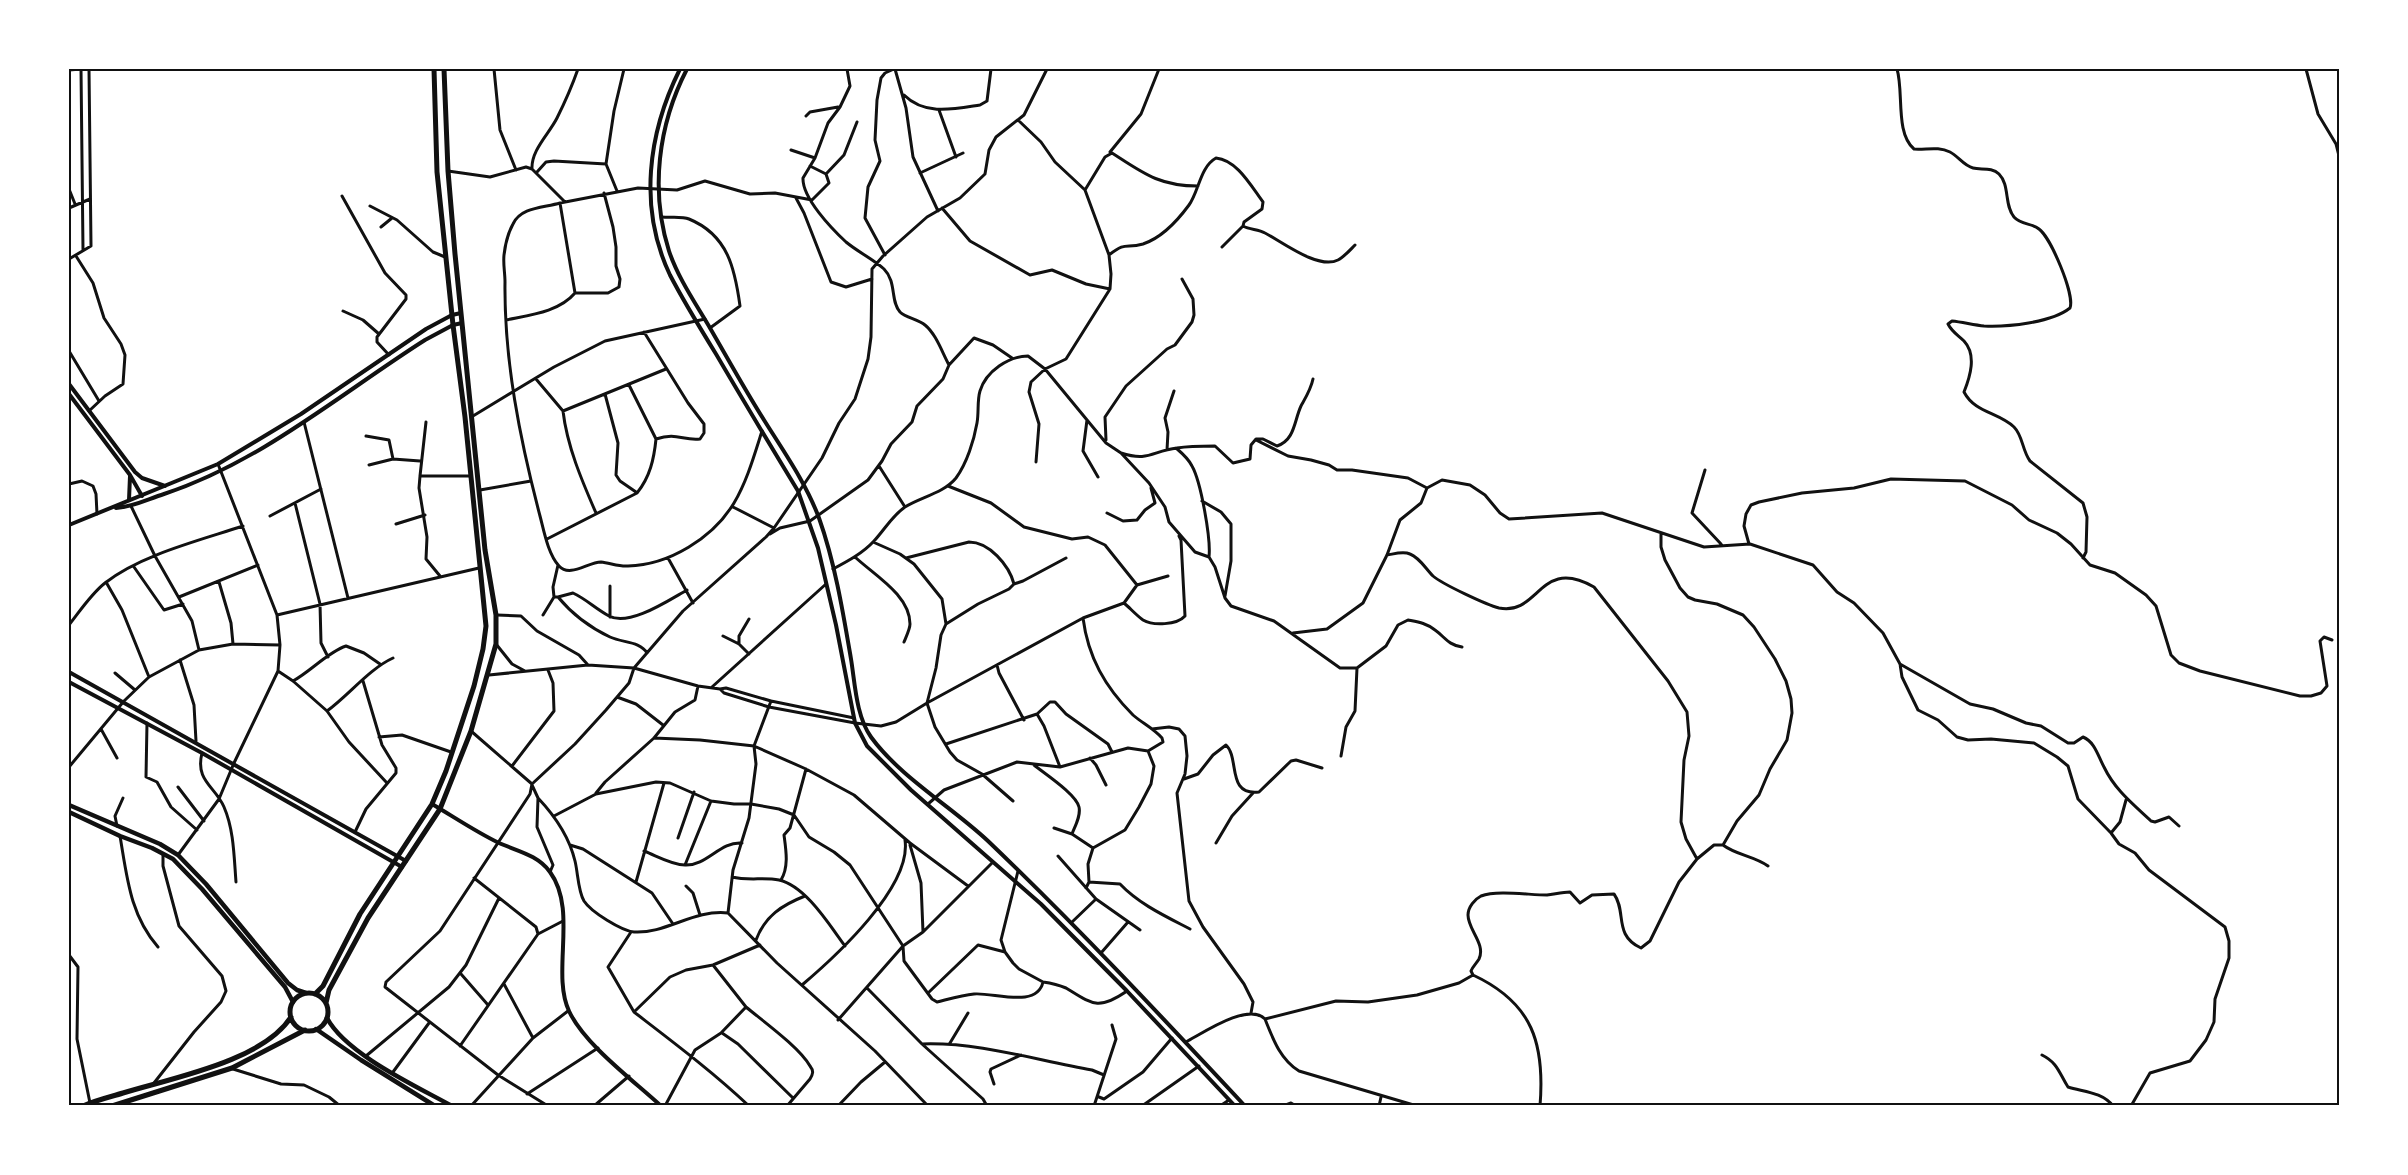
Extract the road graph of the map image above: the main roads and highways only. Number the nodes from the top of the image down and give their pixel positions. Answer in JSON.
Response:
{"nodes":[{"id":1,"x":434,"y":69,"type":"edge"},
{"id":2,"x":444,"y":69,"type":"edge"},
{"id":3,"x":474,"y":686,"type":"junction"},
{"id":4,"x":484,"y":689,"type":"junction"},
{"id":5,"x":69,"y":805,"type":"edge"},
{"id":6,"x":69,"y":812,"type":"edge"},
{"id":7,"x":306,"y":993,"type":"junction"},
{"id":8,"x":315,"y":994,"type":"junction"},
{"id":9,"x":293,"y":1002,"type":"junction"},
{"id":10,"x":326,"y":1003,"type":"junction"},
{"id":11,"x":291,"y":1017,"type":"junction"},
{"id":12,"x":327,"y":1018,"type":"junction"},
{"id":13,"x":316,"y":1029,"type":"junction"},
{"id":14,"x":304,"y":1030,"type":"junction"},
{"id":15,"x":83,"y":1106,"type":"edge"},
{"id":16,"x":112,"y":1106,"type":"edge"},
{"id":17,"x":435,"y":1106,"type":"edge"},
{"id":18,"x":452,"y":1106,"type":"edge"}],
"edges":[{"from":1,"to":3,"type":"highway"},
{"from":2,"to":4,"type":"highway"},
{"from":3,"to":4,"type":"highway"},
{"from":3,"to":8,"type":"highway"},
{"from":4,"to":10,"type":"highway"},
{"from":5,"to":7,"type":"main road"},
{"from":6,"to":9,"type":"main road"},
{"from":7,"to":8,"type":"highway"},
{"from":7,"to":9,"type":"highway"},
{"from":8,"to":10,"type":"highway"},
{"from":9,"to":11,"type":"highway"},
{"from":10,"to":12,"type":"highway"},
{"from":11,"to":14,"type":"highway"},
{"from":11,"to":15,"type":"highway"},
{"from":12,"to":13,"type":"highway"},
{"from":12,"to":18,"type":"main road"},
{"from":13,"to":14,"type":"highway"},
{"from":13,"to":17,"type":"main road"},
{"from":14,"to":16,"type":"highway"}]}
